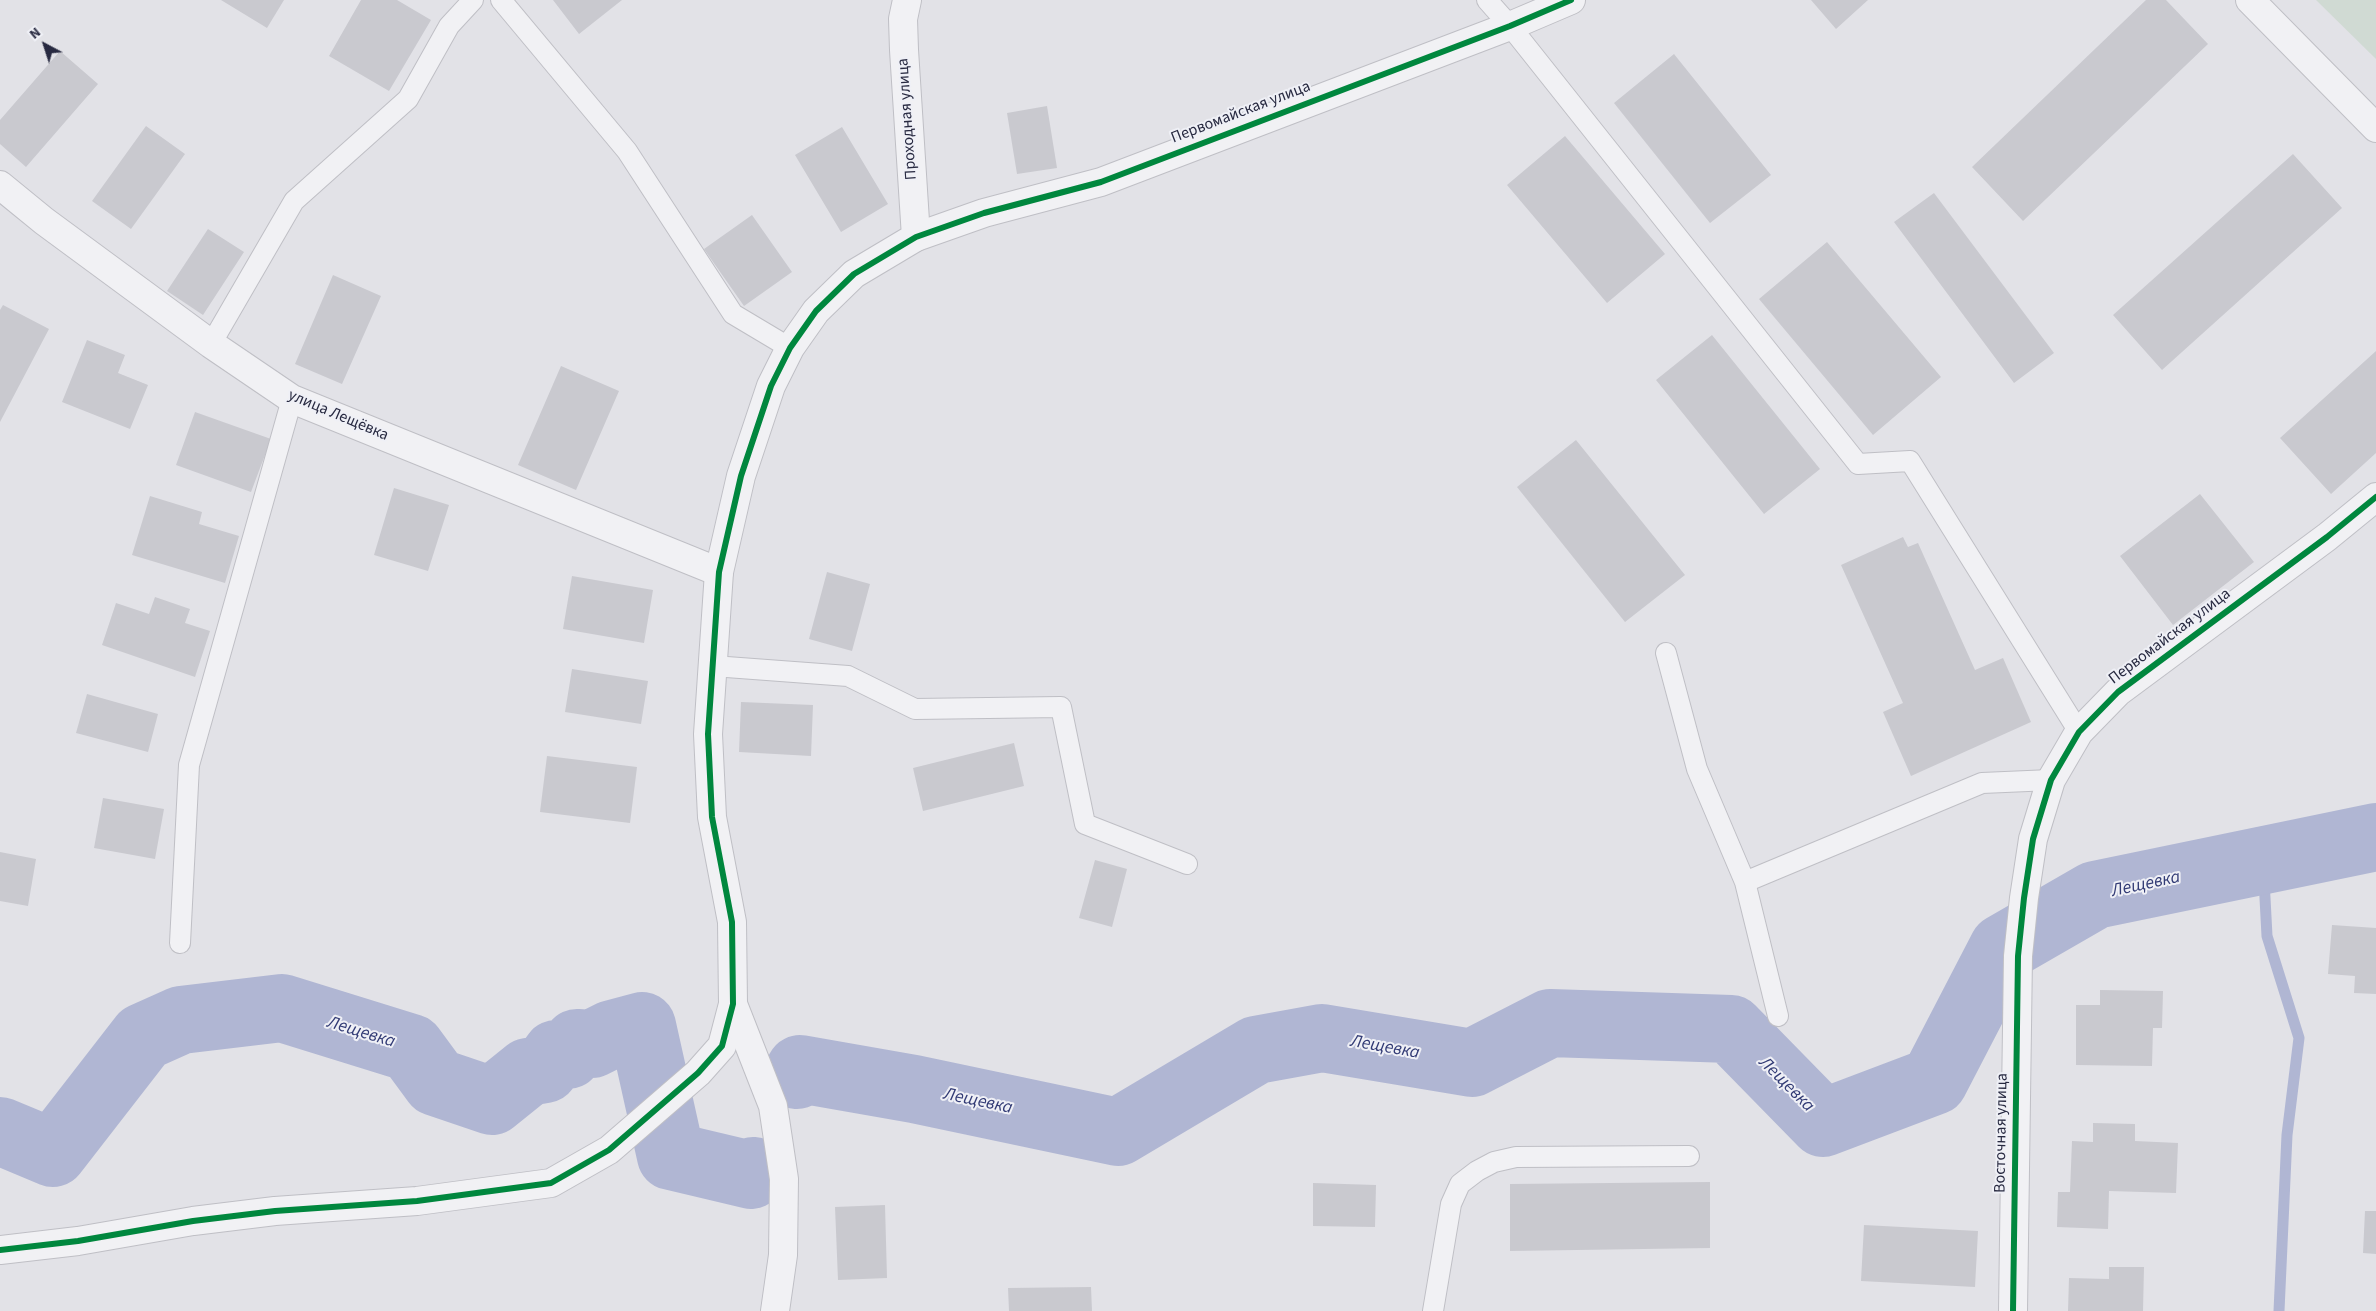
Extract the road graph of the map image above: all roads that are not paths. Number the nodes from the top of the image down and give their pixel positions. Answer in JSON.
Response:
{"nodes":[{"id":1,"x":473,"y":0,"type":"edge"},
{"id":2,"x":501,"y":0,"type":"edge"},
{"id":3,"x":907,"y":0,"type":"edge"},
{"id":4,"x":1487,"y":0,"type":"edge"},
{"id":5,"x":1571,"y":0,"type":"edge"},
{"id":6,"x":2250,"y":0,"type":"edge"},
{"id":7,"x":1510,"y":26,"type":"junction"},
{"id":8,"x":2376,"y":128,"type":"edge"},
{"id":9,"x":0,"y":185,"type":"edge"},
{"id":10,"x":916,"y":237,"type":"junction"},
{"id":11,"x":211,"y":344,"type":"junction"},
{"id":12,"x":790,"y":348,"type":"junction"},
{"id":13,"x":292,"y":399,"type":"junction"},
{"id":14,"x":2376,"y":497,"type":"edge"},
{"id":15,"x":719,"y":572,"type":"junction"},
{"id":16,"x":1666,"y":653,"type":"dead end"},
{"id":17,"x":713,"y":666,"type":"junction"},
{"id":18,"x":2079,"y":732,"type":"junction"},
{"id":19,"x":2051,"y":780,"type":"junction"},
{"id":20,"x":1187,"y":864,"type":"dead end"},
{"id":21,"x":1745,"y":882,"type":"junction"},
{"id":22,"x":2024,"y":898,"type":"joint"},
{"id":23,"x":180,"y":943,"type":"dead end"},
{"id":24,"x":733,"y":1004,"type":"junction"},
{"id":25,"x":1778,"y":1016,"type":"dead end"},
{"id":26,"x":1689,"y":1156,"type":"dead end"},
{"id":27,"x":0,"y":1250,"type":"edge"},
{"id":28,"x":775,"y":1311,"type":"edge"},
{"id":29,"x":1433,"y":1311,"type":"edge"},
{"id":30,"x":2013,"y":1311,"type":"edge"}],
"edges":[{"from":1,"to":11,"type":"lane"},
{"from":2,"to":12,"type":"lane"},
{"from":3,"to":10,"type":"street","name":"Проходная улица"},
{"from":4,"to":7,"type":"lane"},
{"from":5,"to":7,"type":"street","name":"Первомайская улица"},
{"from":6,"to":8,"type":"street"},
{"from":7,"to":10,"type":"street","name":"Первомайская улица"},
{"from":7,"to":18,"type":"lane"},
{"from":9,"to":11,"type":"street","name":"улица Лещёвка"},
{"from":10,"to":12,"type":"street","name":"Первомайская улица"},
{"from":11,"to":13,"type":"street","name":"улица Лещёвка"},
{"from":12,"to":15,"type":"street","name":"Первомайская улица"},
{"from":13,"to":15,"type":"street","name":"улица Лещёвка"},
{"from":13,"to":23,"type":"lane"},
{"from":14,"to":18,"type":"street","name":"Первомайская улица"},
{"from":15,"to":17,"type":"street","name":"Первомайская улица"},
{"from":16,"to":21,"type":"lane"},
{"from":17,"to":20,"type":"lane"},
{"from":17,"to":24,"type":"street","name":"Первомайская улица"},
{"from":18,"to":19,"type":"street","name":"Первомайская улица"},
{"from":19,"to":21,"type":"lane"},
{"from":19,"to":22,"type":"street","name":"Первомайская улица"},
{"from":21,"to":25,"type":"lane"},
{"from":22,"to":30,"type":"street","name":"Восточная улица"},
{"from":24,"to":27,"type":"street"},
{"from":24,"to":28,"type":"street"},
{"from":26,"to":29,"type":"lane"}]}
